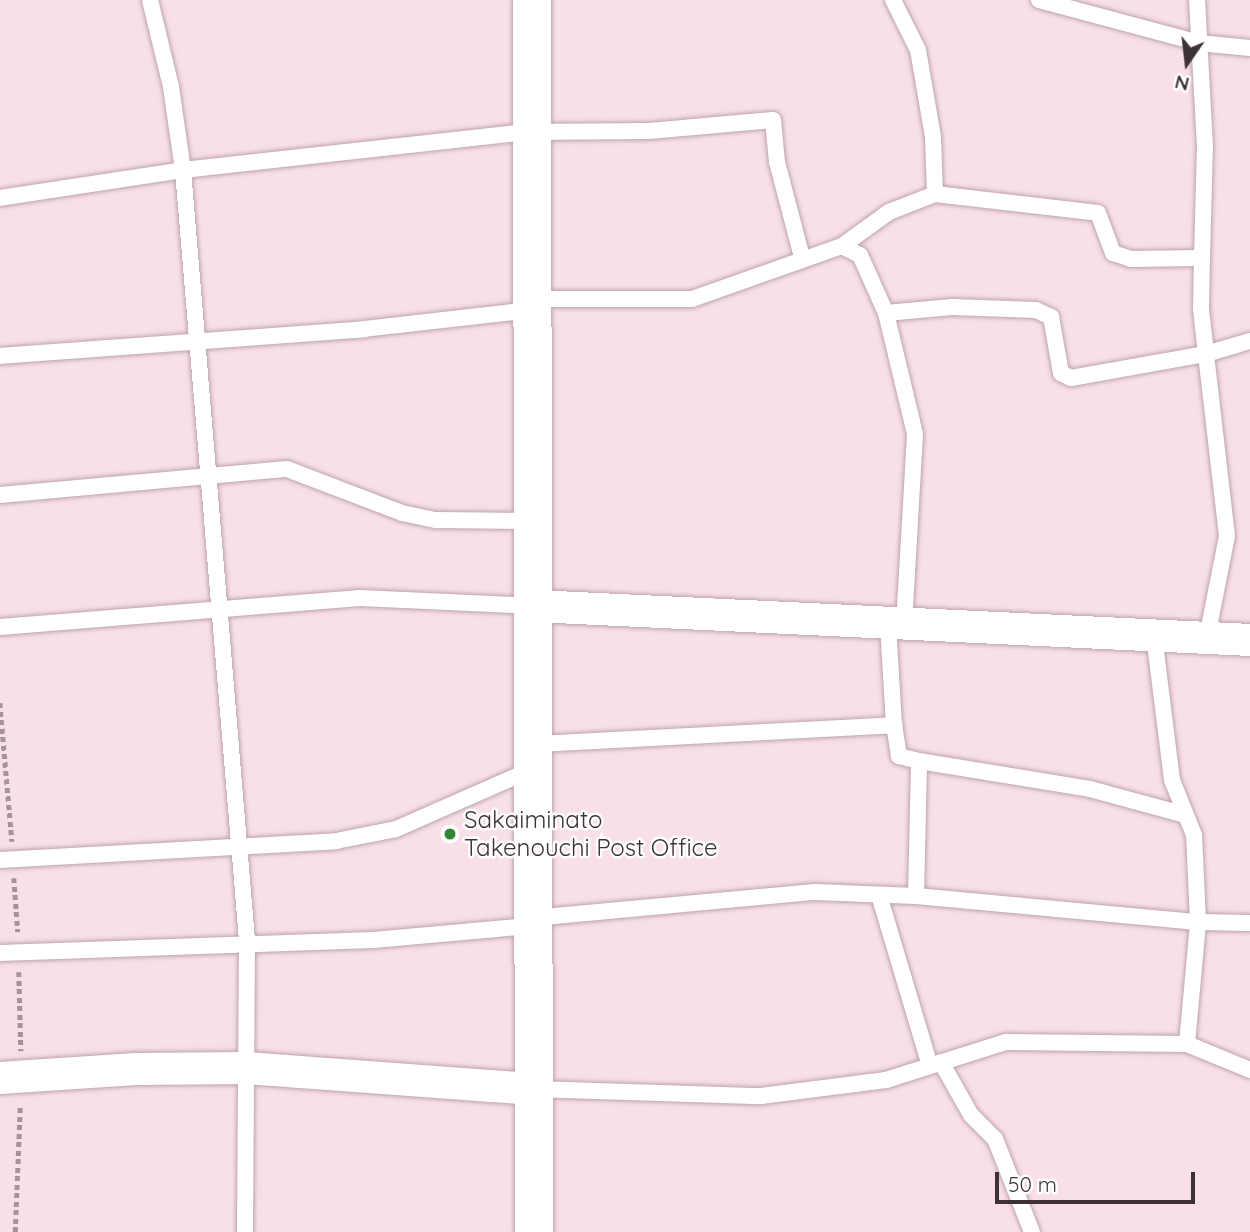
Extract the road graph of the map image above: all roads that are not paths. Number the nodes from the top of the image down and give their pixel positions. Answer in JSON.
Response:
{"nodes":[{"id":1,"x":150,"y":0,"type":"edge"},
{"id":2,"x":532,"y":0,"type":"edge"},
{"id":3,"x":893,"y":0,"type":"edge"},
{"id":4,"x":1038,"y":0,"type":"edge"},
{"id":5,"x":1197,"y":0,"type":"edge"},
{"id":6,"x":1199,"y":43,"type":"junction"},
{"id":7,"x":1250,"y":48,"type":"edge"},
{"id":8,"x":529,"y":132,"type":"junction"},
{"id":9,"x":183,"y":170,"type":"junction"},
{"id":10,"x":935,"y":194,"type":"junction"},
{"id":11,"x":0,"y":198,"type":"edge"},
{"id":12,"x":842,"y":246,"type":"junction"},
{"id":13,"x":802,"y":257,"type":"junction"},
{"id":14,"x":1202,"y":258,"type":"junction"},
{"id":15,"x":534,"y":305,"type":"junction"},
{"id":16,"x":887,"y":313,"type":"junction"},
{"id":17,"x":197,"y":341,"type":"junction"},
{"id":18,"x":1250,"y":341,"type":"edge"},
{"id":19,"x":1206,"y":354,"type":"junction"},
{"id":20,"x":0,"y":356,"type":"edge"},
{"id":21,"x":209,"y":478,"type":"junction"},
{"id":22,"x":0,"y":495,"type":"edge"},
{"id":23,"x":534,"y":521,"type":"junction"},
{"id":24,"x":536,"y":606,"type":"junction"},
{"id":25,"x":221,"y":610,"type":"junction"},
{"id":26,"x":896,"y":623,"type":"junction"},
{"id":27,"x":0,"y":627,"type":"edge"},
{"id":28,"x":1154,"y":635,"type":"junction"},
{"id":29,"x":1207,"y":637,"type":"junction"},
{"id":30,"x":1250,"y":640,"type":"edge"},
{"id":31,"x":894,"y":725,"type":"junction"},
{"id":32,"x":535,"y":756,"type":"junction"},
{"id":33,"x":919,"y":761,"type":"junction"},
{"id":34,"x":1186,"y":815,"type":"junction"},
{"id":35,"x":238,"y":846,"type":"junction"},
{"id":36,"x":0,"y":860,"type":"edge"},
{"id":37,"x":879,"y":894,"type":"junction"},
{"id":38,"x":916,"y":896,"type":"junction"},
{"id":39,"x":533,"y":918,"type":"junction"},
{"id":40,"x":1198,"y":922,"type":"junction"},
{"id":41,"x":1250,"y":923,"type":"edge"},
{"id":42,"x":247,"y":941,"type":"junction"},
{"id":43,"x":0,"y":953,"type":"edge"},
{"id":44,"x":1187,"y":1044,"type":"junction"},
{"id":45,"x":936,"y":1064,"type":"junction"},
{"id":46,"x":246,"y":1068,"type":"junction"},
{"id":47,"x":1250,"y":1070,"type":"edge"},
{"id":48,"x":0,"y":1078,"type":"edge"},
{"id":49,"x":534,"y":1089,"type":"junction"},
{"id":50,"x":245,"y":1232,"type":"edge"},
{"id":51,"x":534,"y":1232,"type":"edge"},
{"id":52,"x":1032,"y":1232,"type":"edge"}],
"edges":[{"from":1,"to":9,"type":"lane"},
{"from":2,"to":8,"type":"street"},
{"from":3,"to":10,"type":"lane"},
{"from":4,"to":6,"type":"lane"},
{"from":5,"to":6,"type":"lane"},
{"from":6,"to":7,"type":"lane"},
{"from":6,"to":14,"type":"lane"},
{"from":8,"to":9,"type":"lane"},
{"from":8,"to":13,"type":"lane"},
{"from":8,"to":15,"type":"street"},
{"from":9,"to":11,"type":"lane"},
{"from":9,"to":17,"type":"lane"},
{"from":10,"to":12,"type":"lane"},
{"from":10,"to":14,"type":"lane"},
{"from":12,"to":13,"type":"lane"},
{"from":12,"to":16,"type":"lane"},
{"from":13,"to":15,"type":"lane"},
{"from":14,"to":19,"type":"lane"},
{"from":15,"to":17,"type":"lane"},
{"from":15,"to":23,"type":"street"},
{"from":16,"to":19,"type":"lane"},
{"from":16,"to":26,"type":"lane"},
{"from":17,"to":20,"type":"lane"},
{"from":17,"to":21,"type":"lane"},
{"from":18,"to":19,"type":"lane"},
{"from":19,"to":29,"type":"lane"},
{"from":21,"to":22,"type":"lane"},
{"from":21,"to":23,"type":"lane"},
{"from":21,"to":25,"type":"lane"},
{"from":23,"to":24,"type":"street"},
{"from":24,"to":25,"type":"lane"},
{"from":24,"to":26,"type":"street"},
{"from":24,"to":32,"type":"street"},
{"from":25,"to":27,"type":"lane"},
{"from":25,"to":35,"type":"lane"},
{"from":26,"to":28,"type":"street"},
{"from":26,"to":31,"type":"lane"},
{"from":28,"to":29,"type":"street"},
{"from":28,"to":34,"type":"lane"},
{"from":29,"to":30,"type":"street"},
{"from":31,"to":32,"type":"lane"},
{"from":31,"to":33,"type":"lane"},
{"from":32,"to":35,"type":"lane"},
{"from":32,"to":39,"type":"street"},
{"from":33,"to":34,"type":"lane"},
{"from":33,"to":38,"type":"lane"},
{"from":34,"to":40,"type":"lane"},
{"from":35,"to":36,"type":"lane"},
{"from":35,"to":42,"type":"lane"},
{"from":37,"to":38,"type":"lane"},
{"from":37,"to":39,"type":"lane"},
{"from":37,"to":45,"type":"lane"},
{"from":38,"to":40,"type":"lane"},
{"from":39,"to":42,"type":"lane"},
{"from":39,"to":49,"type":"street"},
{"from":40,"to":41,"type":"lane"},
{"from":40,"to":44,"type":"lane"},
{"from":42,"to":43,"type":"lane"},
{"from":42,"to":46,"type":"lane"},
{"from":44,"to":45,"type":"lane"},
{"from":44,"to":47,"type":"lane"},
{"from":45,"to":49,"type":"lane"},
{"from":45,"to":52,"type":"lane"},
{"from":46,"to":48,"type":"street"},
{"from":46,"to":49,"type":"street"},
{"from":46,"to":50,"type":"lane"},
{"from":49,"to":51,"type":"street"}]}
